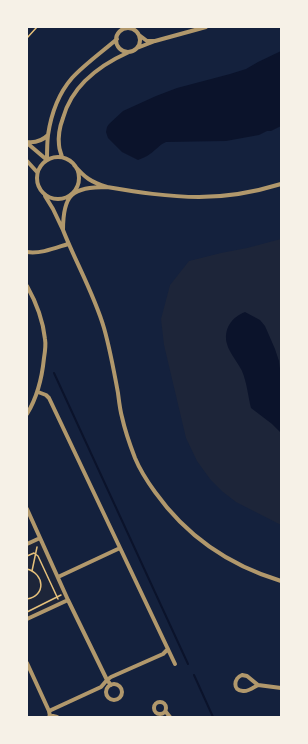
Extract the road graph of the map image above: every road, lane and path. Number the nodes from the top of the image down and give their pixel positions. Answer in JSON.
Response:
{"nodes":[{"id":1,"x":37,"y":27,"type":"edge"},
{"id":2,"x":206,"y":27,"type":"edge"},
{"id":3,"x":122,"y":29,"type":"edge"},
{"id":4,"x":136,"y":31,"type":"edge"},
{"id":5,"x":27,"y":38,"type":"edge"},
{"id":6,"x":117,"y":39,"type":"junction"},
{"id":7,"x":155,"y":41,"type":"junction"},
{"id":8,"x":137,"y":48,"type":"junction"},
{"id":9,"x":129,"y":52,"type":"junction"},
{"id":10,"x":48,"y":135,"type":"junction"},
{"id":11,"x":27,"y":142,"type":"edge"},
{"id":12,"x":62,"y":157,"type":"junction"},
{"id":13,"x":47,"y":160,"type":"junction"},
{"id":14,"x":27,"y":161,"type":"edge"},
{"id":15,"x":74,"y":165,"type":"junction"},
{"id":16,"x":37,"y":172,"type":"junction"},
{"id":17,"x":281,"y":184,"type":"edge"},
{"id":18,"x":107,"y":187,"type":"junction"},
{"id":19,"x":72,"y":194,"type":"junction"},
{"id":20,"x":46,"y":196,"type":"junction"},
{"id":21,"x":63,"y":230,"type":"junction"},
{"id":22,"x":68,"y":244,"type":"junction"},
{"id":23,"x":27,"y":252,"type":"edge"},
{"id":24,"x":27,"y":286,"type":"edge"},
{"id":25,"x":38,"y":392,"type":"junction"},
{"id":26,"x":27,"y":414,"type":"edge"},
{"id":27,"x":27,"y":509,"type":"edge"},
{"id":28,"x":40,"y":538,"type":"junction"},
{"id":29,"x":27,"y":544,"type":"edge"},
{"id":30,"x":120,"y":548,"type":"junction"},
{"id":31,"x":36,"y":554,"type":"junction"},
{"id":32,"x":27,"y":556,"type":"edge"},
{"id":33,"x":27,"y":569,"type":"edge"},
{"id":34,"x":32,"y":571,"type":"junction"},
{"id":35,"x":58,"y":576,"type":"junction"},
{"id":36,"x":281,"y":581,"type":"edge"},
{"id":37,"x":27,"y":599,"type":"edge"},
{"id":38,"x":68,"y":600,"type":"junction"},
{"id":39,"x":27,"y":612,"type":"edge"},
{"id":40,"x":27,"y":619,"type":"edge"},
{"id":41,"x":168,"y":649,"type":"junction"},
{"id":42,"x":27,"y":663,"type":"edge"},
{"id":43,"x":175,"y":664,"type":"dead end"},
{"id":44,"x":107,"y":680,"type":"junction"},
{"id":45,"x":110,"y":685,"type":"junction"},
{"id":46,"x":258,"y":685,"type":"junction"},
{"id":47,"x":281,"y":688,"type":"edge"},
{"id":48,"x":49,"y":711,"type":"junction"},
{"id":49,"x":166,"y":712,"type":"dead end"},
{"id":50,"x":49,"y":717,"type":"edge"},
{"id":51,"x":57,"y":717,"type":"edge"},
{"id":52,"x":170,"y":717,"type":"edge"}],
"edges":[{"from":1,"to":5,"type":"path"},
{"from":2,"to":7,"type":"street"},
{"from":3,"to":4,"type":"street"},
{"from":3,"to":6,"type":"street"},
{"from":4,"to":7,"type":"street"},
{"from":4,"to":8,"type":"street"},
{"from":6,"to":9,"type":"street"},
{"from":6,"to":10,"type":"street"},
{"from":7,"to":8,"type":"street"},
{"from":8,"to":9,"type":"street"},
{"from":9,"to":12,"type":"street"},
{"from":10,"to":11,"type":"street"},
{"from":10,"to":13,"type":"street"},
{"from":11,"to":13,"type":"street"},
{"from":12,"to":13,"type":"street"},
{"from":12,"to":15,"type":"street"},
{"from":13,"to":16,"type":"street"},
{"from":14,"to":16,"type":"street"},
{"from":15,"to":18,"type":"street"},
{"from":15,"to":19,"type":"street"},
{"from":16,"to":20,"type":"street"},
{"from":17,"to":18,"type":"street"},
{"from":18,"to":19,"type":"street"},
{"from":19,"to":20,"type":"street"},
{"from":19,"to":21,"type":"street"},
{"from":20,"to":21,"type":"street"},
{"from":21,"to":22,"type":"street"},
{"from":22,"to":23,"type":"street"},
{"from":22,"to":36,"type":"street"},
{"from":24,"to":25,"type":"street"},
{"from":25,"to":26,"type":"street"},
{"from":25,"to":30,"type":"street"},
{"from":27,"to":28,"type":"street"},
{"from":28,"to":29,"type":"street"},
{"from":28,"to":31,"type":"path"},
{"from":28,"to":35,"type":"street"},
{"from":30,"to":35,"type":"street"},
{"from":30,"to":41,"type":"street"},
{"from":31,"to":32,"type":"path"},
{"from":31,"to":34,"type":"path"},
{"from":31,"to":39,"type":"path"},
{"from":33,"to":34,"type":"path"},
{"from":34,"to":37,"type":"path"},
{"from":35,"to":38,"type":"street"},
{"from":38,"to":40,"type":"street"},
{"from":38,"to":44,"type":"street"},
{"from":41,"to":43,"type":"street"},
{"from":41,"to":44,"type":"street"},
{"from":42,"to":48,"type":"street"},
{"from":44,"to":45,"type":"street"},
{"from":44,"to":48,"type":"street"},
{"from":45,"to":45,"type":"street"},
{"from":46,"to":46,"type":"street"},
{"from":46,"to":47,"type":"street"},
{"from":48,"to":50,"type":"street"},
{"from":49,"to":52,"type":"street"},
{"from":50,"to":51,"type":"street"}]}
